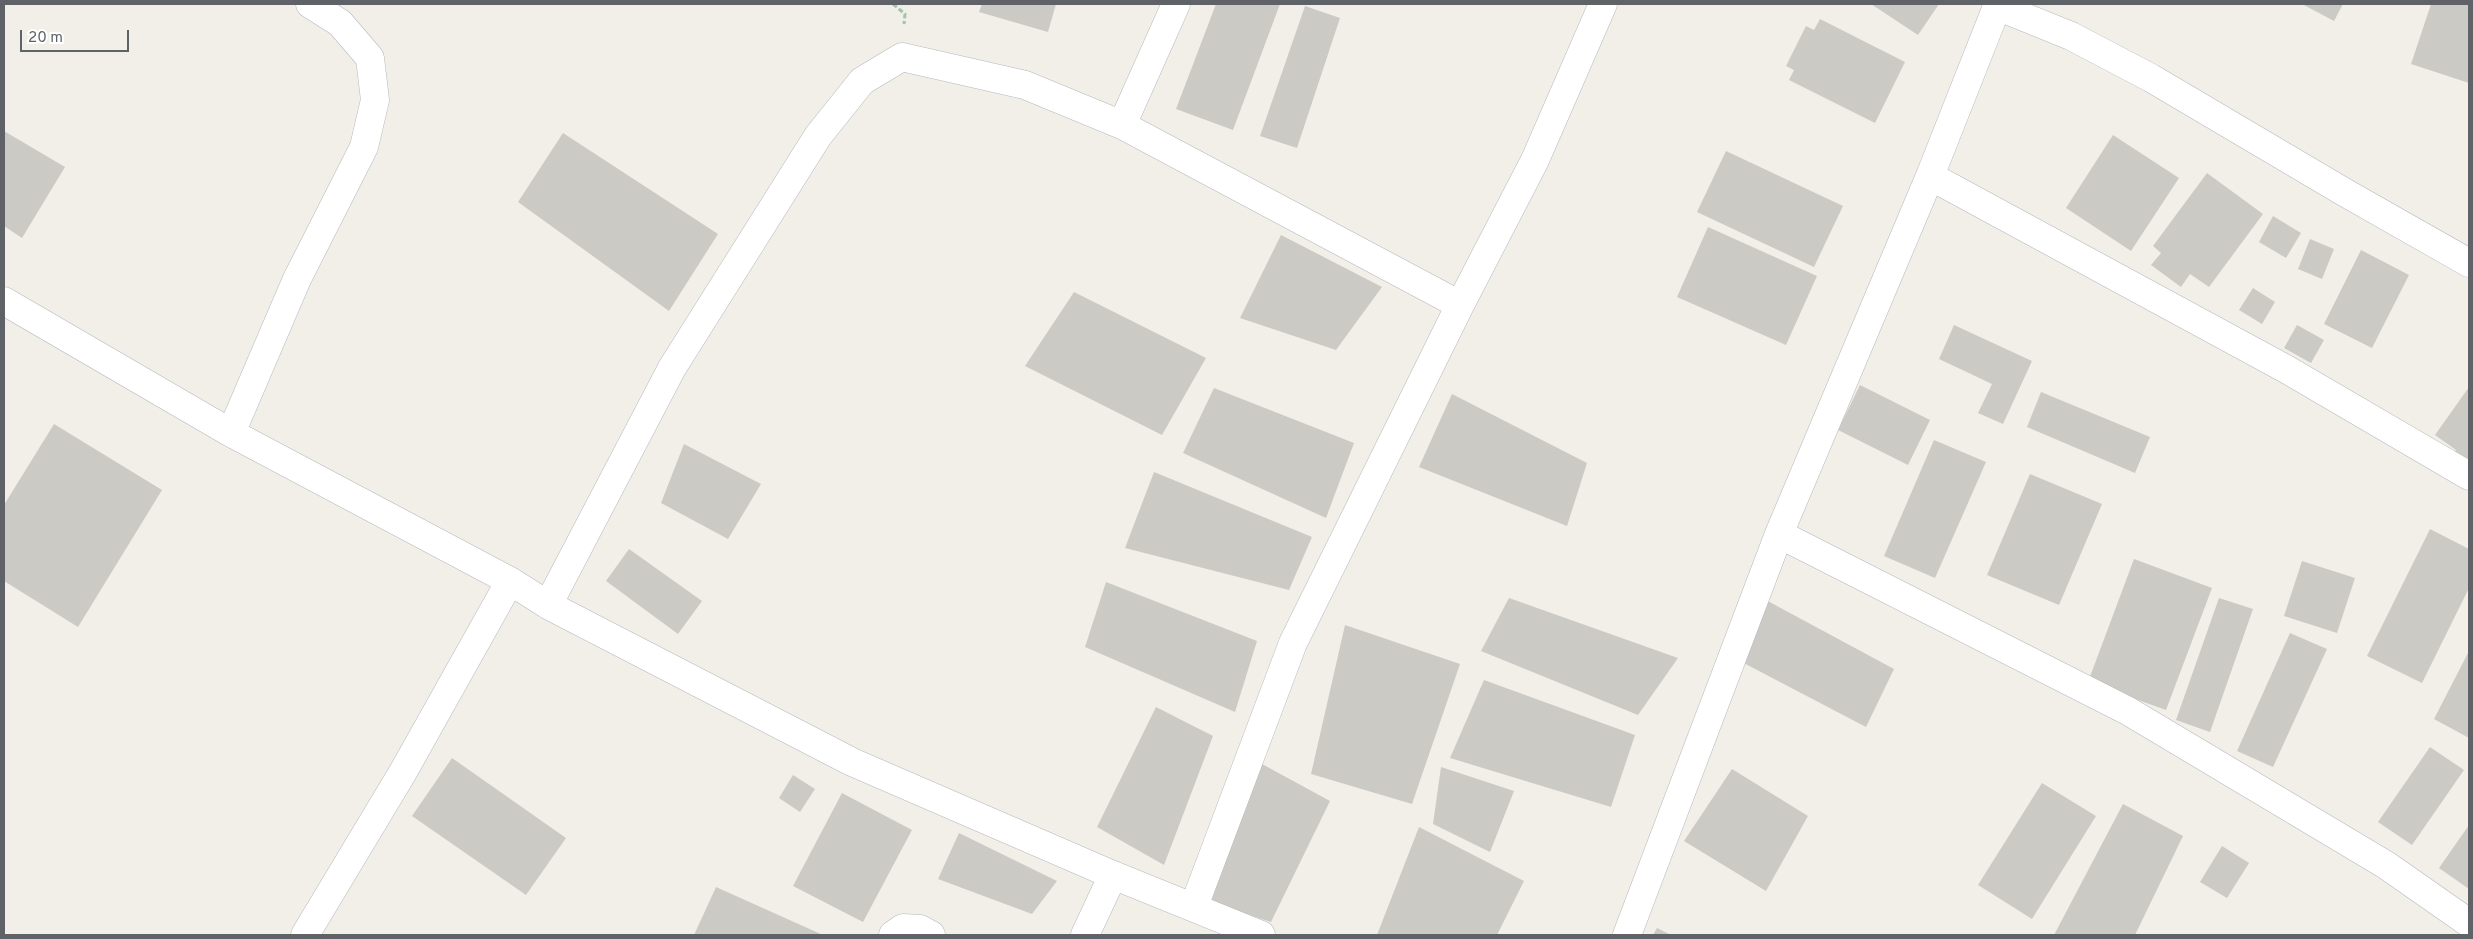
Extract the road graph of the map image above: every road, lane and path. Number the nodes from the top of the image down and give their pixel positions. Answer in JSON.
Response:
{"nodes":[{"id":1,"x":310,"y":4,"type":"edge"},
{"id":2,"x":1176,"y":4,"type":"edge"},
{"id":3,"x":1603,"y":4,"type":"edge"},
{"id":4,"x":1997,"y":5,"type":"edge"},
{"id":5,"x":1122,"y":125,"type":"junction"},
{"id":6,"x":1930,"y":176,"type":"junction"},
{"id":7,"x":2469,"y":263,"type":"edge"},
{"id":8,"x":4,"y":301,"type":"edge"},
{"id":9,"x":1460,"y":305,"type":"junction"},
{"id":10,"x":232,"y":433,"type":"junction"},
{"id":11,"x":2469,"y":476,"type":"edge"},
{"id":12,"x":1779,"y":534,"type":"junction"},
{"id":13,"x":510,"y":581,"type":"junction"},
{"id":14,"x":548,"y":605,"type":"junction"},
{"id":15,"x":1113,"y":875,"type":"junction"},
{"id":16,"x":1194,"y":906,"type":"junction"},
{"id":17,"x":2469,"y":923,"type":"edge"},
{"id":18,"x":305,"y":935,"type":"edge"},
{"id":19,"x":893,"y":935,"type":"edge"},
{"id":20,"x":932,"y":935,"type":"edge"},
{"id":21,"x":1085,"y":935,"type":"edge"},
{"id":22,"x":1261,"y":935,"type":"edge"},
{"id":23,"x":1627,"y":935,"type":"edge"}],
"edges":[{"from":1,"to":10,"type":"street"},
{"from":2,"to":5,"type":"street"},
{"from":3,"to":9,"type":"street"},
{"from":4,"to":6,"type":"street"},
{"from":4,"to":7,"type":"street"},
{"from":5,"to":9,"type":"street"},
{"from":5,"to":14,"type":"street"},
{"from":6,"to":11,"type":"street"},
{"from":6,"to":12,"type":"street"},
{"from":8,"to":10,"type":"street"},
{"from":9,"to":16,"type":"street"},
{"from":10,"to":13,"type":"street"},
{"from":12,"to":17,"type":"street"},
{"from":12,"to":23,"type":"street"},
{"from":13,"to":14,"type":"street"},
{"from":13,"to":18,"type":"street"},
{"from":14,"to":15,"type":"street"},
{"from":15,"to":16,"type":"street"},
{"from":15,"to":21,"type":"street"},
{"from":16,"to":22,"type":"street"},
{"from":19,"to":20,"type":"street"}]}
